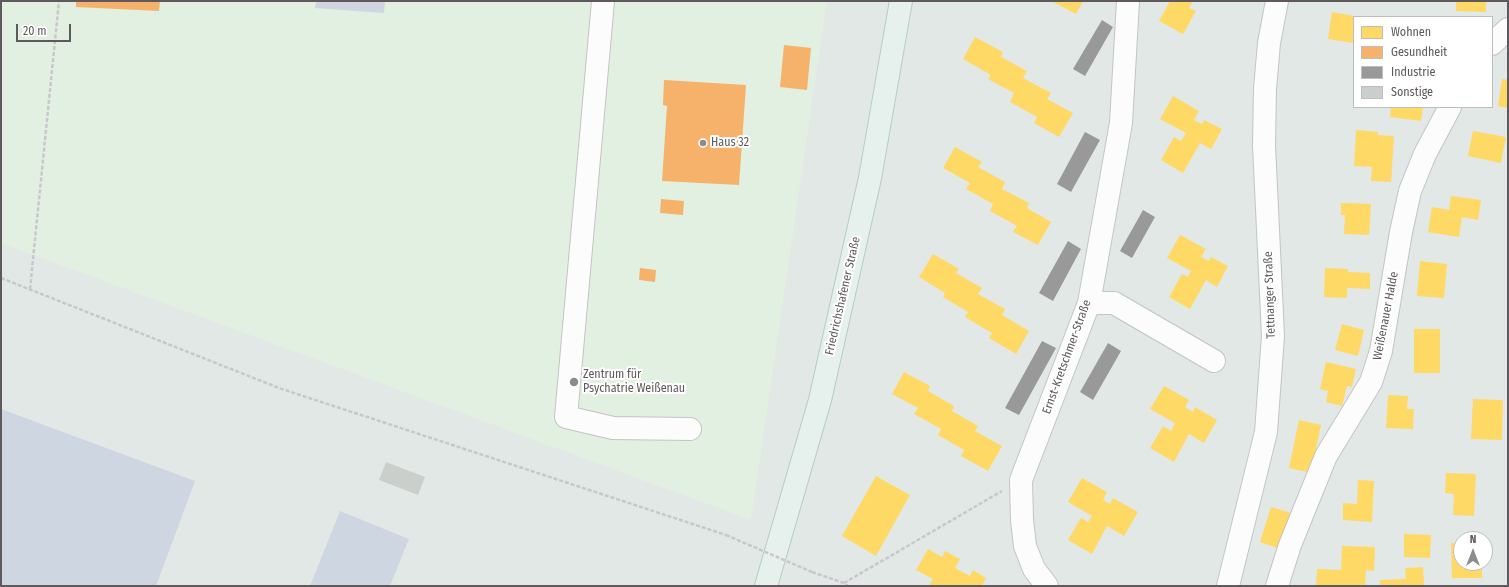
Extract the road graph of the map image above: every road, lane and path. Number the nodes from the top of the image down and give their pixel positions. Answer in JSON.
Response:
{"nodes":[{"id":1,"x":59,"y":1,"type":"edge"},
{"id":2,"x":603,"y":1,"type":"edge"},
{"id":3,"x":901,"y":1,"type":"edge"},
{"id":4,"x":1128,"y":1,"type":"edge"},
{"id":5,"x":1277,"y":1,"type":"edge"},
{"id":6,"x":1508,"y":29,"type":"edge"},
{"id":7,"x":1493,"y":43,"type":"edge"},
{"id":8,"x":1449,"y":108,"type":"edge"},
{"id":9,"x":1,"y":278,"type":"edge"},
{"id":10,"x":30,"y":289,"type":"junction"},
{"id":11,"x":1089,"y":303,"type":"junction"},
{"id":12,"x":1214,"y":361,"type":"dead end"},
{"id":13,"x":690,"y":429,"type":"dead end"},
{"id":14,"x":1021,"y":480,"type":"junction"},
{"id":15,"x":844,"y":583,"type":"junction"},
{"id":16,"x":766,"y":586,"type":"edge"},
{"id":17,"x":848,"y":586,"type":"edge"},
{"id":18,"x":1047,"y":586,"type":"edge"},
{"id":19,"x":1228,"y":586,"type":"edge"},
{"id":20,"x":1277,"y":586,"type":"edge"}],
"edges":[{"from":1,"to":10,"type":"path"},
{"from":2,"to":13,"type":"street"},
{"from":3,"to":16,"type":"main road","name":"Friedrichshafener Straße"},
{"from":4,"to":11,"type":"street","name":"Ernst-Kretschmer-Straße"},
{"from":5,"to":19,"type":"street","name":"Tettnanger Straße"},
{"from":6,"to":7,"type":"street"},
{"from":8,"to":20,"type":"street","name":"Weißenauer Halde"},
{"from":9,"to":10,"type":"path"},
{"from":10,"to":15,"type":"path","bridge":true},
{"from":11,"to":12,"type":"street"},
{"from":11,"to":14,"type":"street","name":"Ernst-Kretschmer-Straße"},
{"from":14,"to":15,"type":"path"},
{"from":14,"to":18,"type":"street","name":"Ernst-Kretschmer-Straße"},
{"from":15,"to":17,"type":"path"}]}
